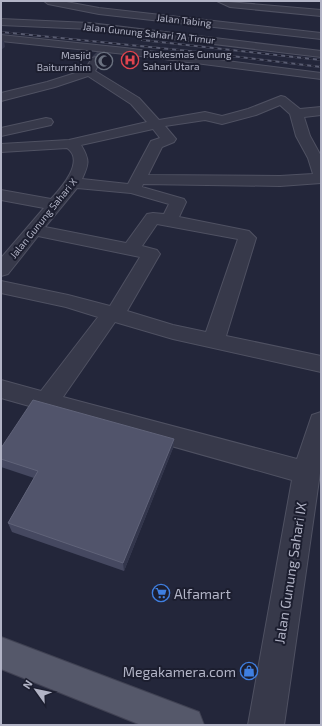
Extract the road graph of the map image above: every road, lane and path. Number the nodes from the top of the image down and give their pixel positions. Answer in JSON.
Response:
{"nodes":[{"id":1,"x":48,"y":1,"type":"edge"},
{"id":2,"x":95,"y":1,"type":"edge"},
{"id":3,"x":221,"y":1,"type":"edge"},
{"id":4,"x":86,"y":9,"type":"junction"},
{"id":5,"x":197,"y":10,"type":"dead end"},
{"id":6,"x":321,"y":13,"type":"edge"},
{"id":7,"x":189,"y":20,"type":"junction"},
{"id":8,"x":1,"y":22,"type":"edge"},
{"id":9,"x":321,"y":36,"type":"edge"},
{"id":10,"x":1,"y":38,"type":"edge"},
{"id":11,"x":22,"y":40,"type":"junction"},
{"id":12,"x":11,"y":48,"type":"dead end"},
{"id":13,"x":321,"y":54,"type":"edge"},
{"id":14,"x":98,"y":59,"type":"junction"},
{"id":15,"x":316,"y":76,"type":"edge"},
{"id":16,"x":285,"y":91,"type":"junction"},
{"id":17,"x":1,"y":96,"type":"edge"},
{"id":18,"x":321,"y":111,"type":"edge"},
{"id":19,"x":296,"y":112,"type":"junction"},
{"id":20,"x":46,"y":122,"type":"dead end"},
{"id":21,"x":156,"y":124,"type":"junction"},
{"id":22,"x":1,"y":132,"type":"edge"},
{"id":23,"x":69,"y":144,"type":"junction"},
{"id":24,"x":1,"y":148,"type":"edge"},
{"id":25,"x":321,"y":175,"type":"edge"},
{"id":26,"x":321,"y":178,"type":"edge"},
{"id":27,"x":73,"y":183,"type":"junction"},
{"id":28,"x":137,"y":184,"type":"junction"},
{"id":29,"x":1,"y":195,"type":"edge"},
{"id":30,"x":55,"y":205,"type":"junction"},
{"id":31,"x":169,"y":220,"type":"junction"},
{"id":32,"x":33,"y":230,"type":"junction"},
{"id":33,"x":131,"y":250,"type":"junction"},
{"id":34,"x":1,"y":270,"type":"edge"},
{"id":35,"x":1,"y":287,"type":"edge"},
{"id":36,"x":113,"y":313,"type":"junction"},
{"id":37,"x":214,"y":340,"type":"junction"},
{"id":38,"x":321,"y":364,"type":"edge"},
{"id":39,"x":1,"y":389,"type":"edge"},
{"id":40,"x":47,"y":401,"type":"junction"},
{"id":41,"x":321,"y":422,"type":"edge"},
{"id":42,"x":306,"y":472,"type":"junction"},
{"id":43,"x":1,"y":653,"type":"edge"},
{"id":44,"x":186,"y":725,"type":"edge"},
{"id":45,"x":266,"y":725,"type":"edge"}],
"edges":[{"from":1,"to":4,"type":"street","name":"Jalan Tabing"},
{"from":2,"to":4,"type":"street"},
{"from":3,"to":6,"type":"street"},
{"from":4,"to":7,"type":"street","name":"Jalan Tabing"},
{"from":5,"to":7,"type":"street"},
{"from":7,"to":9,"type":"street","name":"Jalan Tabing"},
{"from":8,"to":13,"type":"street","name":"Jalan Gunung Sahari 7A Timur"},
{"from":10,"to":11,"type":"street"},
{"from":11,"to":12,"type":"street"},
{"from":11,"to":14,"type":"street"},
{"from":14,"to":15,"type":"street"},
{"from":14,"to":17,"type":"street"},
{"from":14,"to":21,"type":"street"},
{"from":15,"to":16,"type":"street"},
{"from":16,"to":19,"type":"street"},
{"from":16,"to":21,"type":"street"},
{"from":18,"to":19,"type":"street"},
{"from":19,"to":25,"type":"street"},
{"from":20,"to":22,"type":"street"},
{"from":21,"to":23,"type":"street"},
{"from":21,"to":28,"type":"street"},
{"from":23,"to":24,"type":"street"},
{"from":23,"to":27,"type":"street","name":"Jalan Gunung Sahari X"},
{"from":26,"to":28,"type":"street"},
{"from":27,"to":28,"type":"street"},
{"from":27,"to":30,"type":"street","name":"Jalan Gunung Sahari X"},
{"from":28,"to":31,"type":"street"},
{"from":29,"to":30,"type":"street"},
{"from":30,"to":32,"type":"street","name":"Jalan Gunung Sahari X"},
{"from":31,"to":33,"type":"street"},
{"from":31,"to":37,"type":"street"},
{"from":32,"to":33,"type":"street"},
{"from":32,"to":34,"type":"street","name":"Jalan Gunung Sahari X"},
{"from":33,"to":36,"type":"street"},
{"from":35,"to":36,"type":"street"},
{"from":36,"to":37,"type":"street"},
{"from":36,"to":40,"type":"street"},
{"from":37,"to":38,"type":"street"},
{"from":39,"to":40,"type":"street"},
{"from":40,"to":42,"type":"street"},
{"from":41,"to":42,"type":"street","name":"Jalan Gunung Sahari IX"},
{"from":42,"to":45,"type":"street","name":"Jalan Gunung Sahari IX"},
{"from":43,"to":44,"type":"main road"}]}
